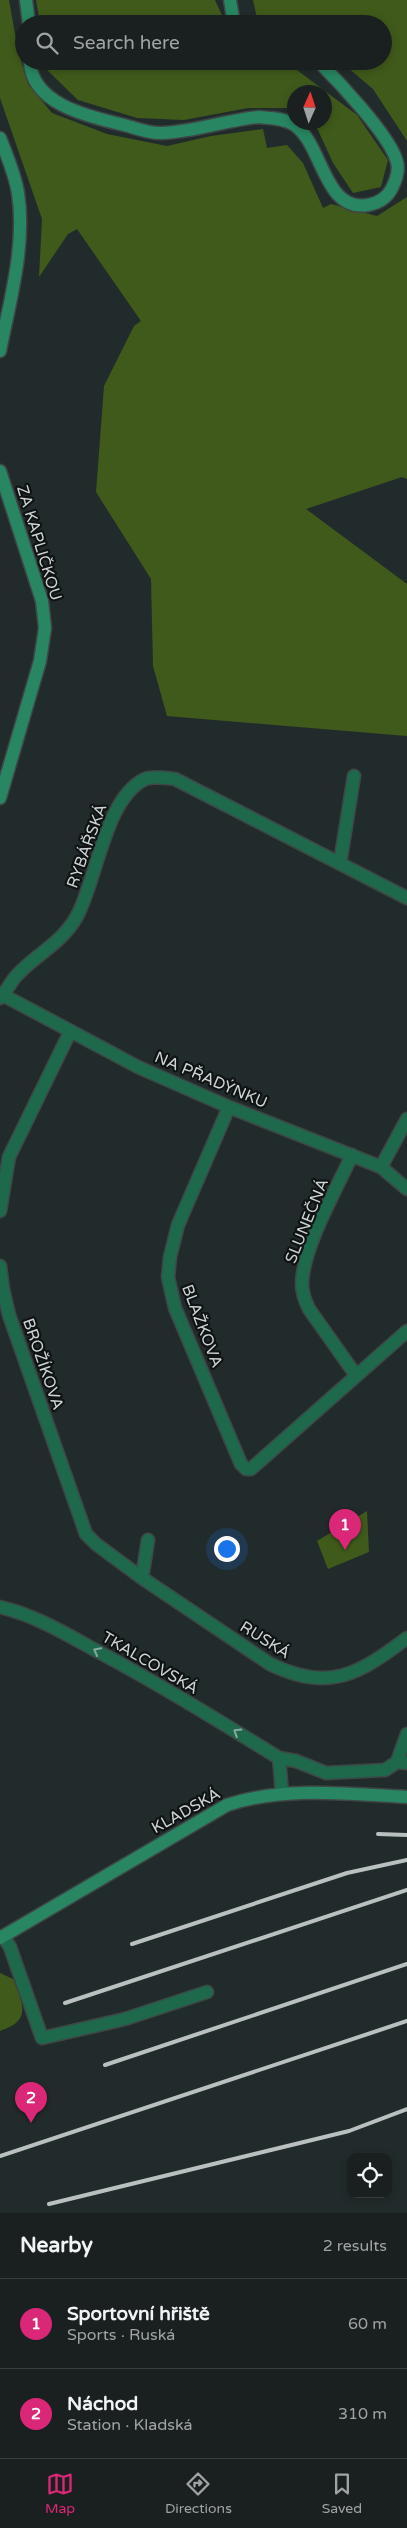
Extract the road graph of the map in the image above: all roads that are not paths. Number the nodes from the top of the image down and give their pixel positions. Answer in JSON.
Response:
{"nodes":[{"id":1,"x":26,"y":0,"type":"edge"},
{"id":2,"x":230,"y":0,"type":"edge"},
{"id":3,"x":28,"y":15,"type":"edge"},
{"id":4,"x":232,"y":15,"type":"edge"},
{"id":5,"x":33,"y":70,"type":"edge"},
{"id":6,"x":326,"y":70,"type":"edge"},
{"id":7,"x":2,"y":143,"type":"edge"},
{"id":8,"x":0,"y":350,"type":"edge"},
{"id":9,"x":0,"y":471,"type":"edge"},
{"id":10,"x":354,"y":776,"type":"dead end"},
{"id":11,"x":0,"y":798,"type":"edge"},
{"id":12,"x":340,"y":863,"type":"junction"},
{"id":13,"x":407,"y":898,"type":"edge"},
{"id":14,"x":2,"y":997,"type":"edge"},
{"id":15,"x":70,"y":1032,"type":"junction"},
{"id":16,"x":229,"y":1107,"type":"junction"},
{"id":17,"x":407,"y":1119,"type":"edge"},
{"id":18,"x":352,"y":1155,"type":"junction"},
{"id":19,"x":381,"y":1167,"type":"junction"},
{"id":20,"x":407,"y":1189,"type":"edge"},
{"id":21,"x":0,"y":1211,"type":"edge"},
{"id":22,"x":0,"y":1266,"type":"edge"},
{"id":23,"x":407,"y":1331,"type":"edge"},
{"id":24,"x":355,"y":1374,"type":"junction"},
{"id":25,"x":62,"y":1470,"type":"joint"},
{"id":26,"x":148,"y":1540,"type":"dead end"},
{"id":27,"x":142,"y":1578,"type":"junction"},
{"id":28,"x":0,"y":1607,"type":"edge"},
{"id":29,"x":407,"y":1638,"type":"edge"},
{"id":30,"x":407,"y":1734,"type":"edge"},
{"id":31,"x":278,"y":1758,"type":"junction"},
{"id":32,"x":402,"y":1762,"type":"edge"},
{"id":33,"x":282,"y":1793,"type":"junction"},
{"id":34,"x":407,"y":1797,"type":"edge"},
{"id":35,"x":1,"y":1935,"type":"edge"},
{"id":36,"x":207,"y":1992,"type":"dead end"}],
"edges":[{"from":1,"to":3,"type":"street"},
{"from":2,"to":4,"type":"street"},
{"from":5,"to":6,"type":"street"},
{"from":7,"to":8,"type":"street"},
{"from":9,"to":11,"type":"street","name":"ZA KAPLIČKOU"},
{"from":10,"to":12,"type":"street"},
{"from":12,"to":13,"type":"street","name":"RYBÁŘSKÁ"},
{"from":12,"to":14,"type":"street","name":"RYBÁŘSKÁ"},
{"from":14,"to":15,"type":"street","name":"NA PŘADÝNKU"},
{"from":15,"to":16,"type":"street","name":"NA PŘADÝNKU"},
{"from":15,"to":21,"type":"street"},
{"from":16,"to":18,"type":"street","name":"NA PŘADÝNKU"},
{"from":16,"to":24,"type":"street","name":"BLAŽKOVA"},
{"from":17,"to":19,"type":"street"},
{"from":18,"to":19,"type":"street","name":"NA PŘADÝNKU"},
{"from":18,"to":24,"type":"street","name":"SLUNEČNÁ"},
{"from":19,"to":20,"type":"street","name":"NA PŘADÝNKU"},
{"from":22,"to":25,"type":"street","name":"BROŽÍKOVA"},
{"from":23,"to":24,"type":"street"},
{"from":25,"to":27,"type":"street","name":"RUSKÁ"},
{"from":26,"to":27,"type":"street"},
{"from":27,"to":29,"type":"street","name":"RUSKÁ"},
{"from":31,"to":28,"type":"street","name":"TKALCOVSKÁ","one_way":true},
{"from":30,"to":32,"type":"street"},
{"from":31,"to":32,"type":"street","name":"TKALCOVSKÁ"},
{"from":31,"to":33,"type":"street"},
{"from":33,"to":34,"type":"street","name":"KLADSKÁ"},
{"from":33,"to":35,"type":"street","name":"KLADSKÁ"},
{"from":35,"to":36,"type":"street","name":"KLADSKÁ"}]}
